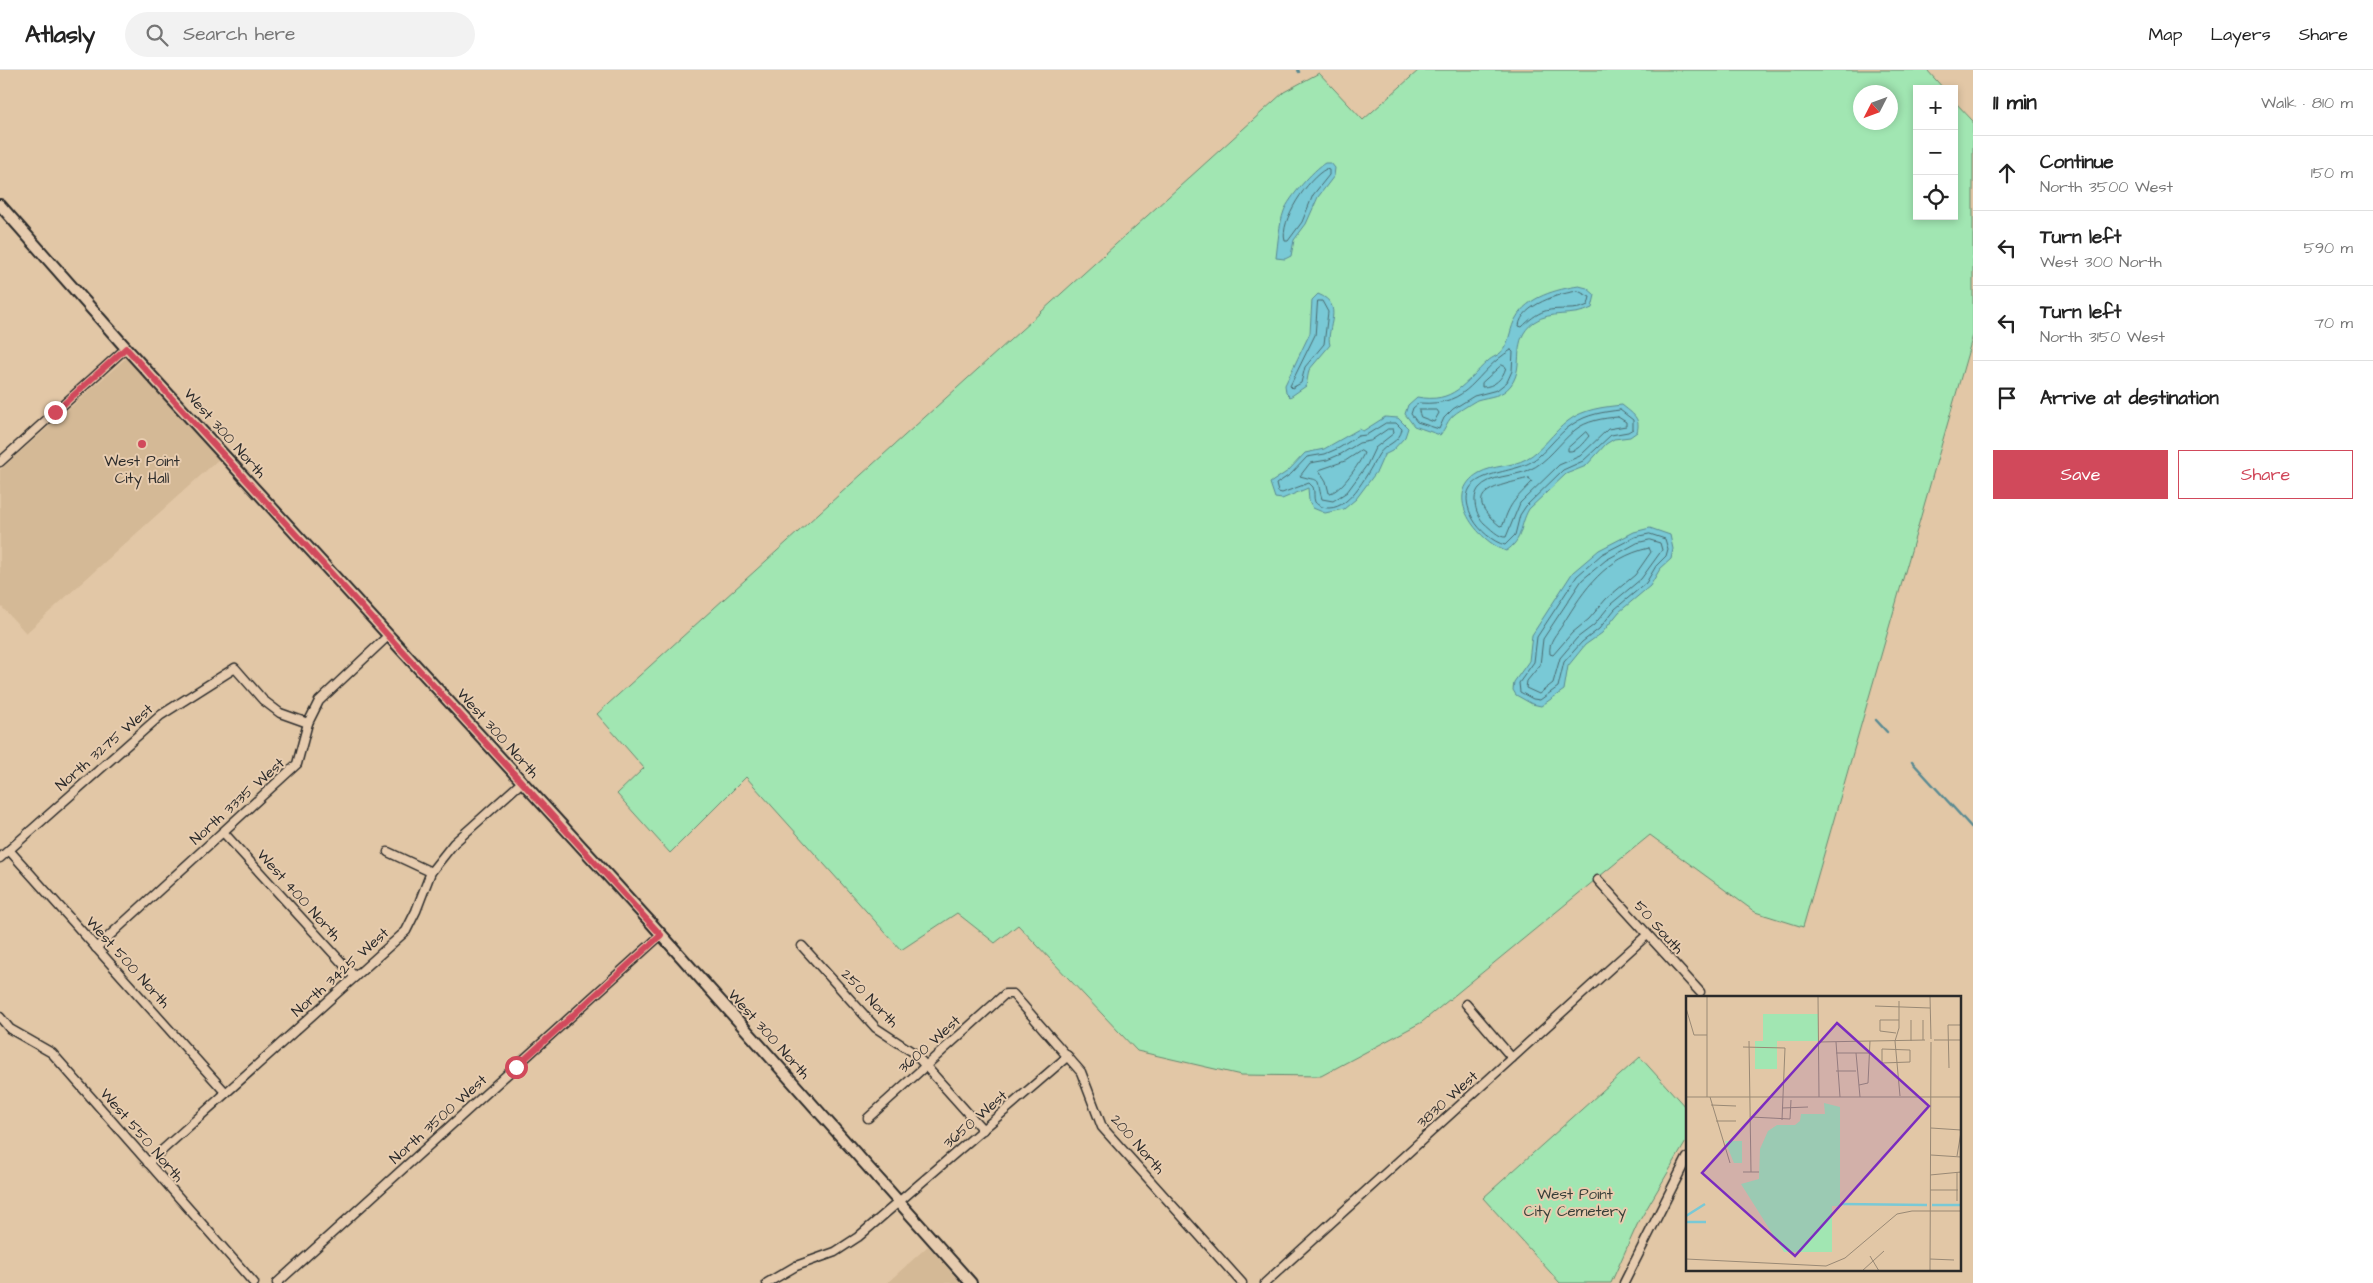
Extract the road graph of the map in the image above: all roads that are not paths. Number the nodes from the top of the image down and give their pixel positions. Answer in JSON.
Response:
{"nodes":[{"id":1,"x":0,"y":205,"type":"edge"},
{"id":2,"x":126,"y":348,"type":"junction"},
{"id":3,"x":0,"y":462,"type":"edge"},
{"id":4,"x":389,"y":635,"type":"junction"},
{"id":5,"x":308,"y":723,"type":"junction"},
{"id":6,"x":522,"y":782,"type":"junction"},
{"id":7,"x":223,"y":832,"type":"junction"},
{"id":8,"x":9,"y":850,"type":"junction"},
{"id":9,"x":388,"y":852,"type":"dead end"},
{"id":10,"x":0,"y":858,"type":"edge"},
{"id":11,"x":431,"y":872,"type":"junction"},
{"id":12,"x":1598,"y":880,"type":"dead end"},
{"id":13,"x":661,"y":935,"type":"junction"},
{"id":14,"x":1647,"y":935,"type":"junction"},
{"id":15,"x":802,"y":946,"type":"dead end"},
{"id":16,"x":96,"y":948,"type":"junction"},
{"id":17,"x":355,"y":977,"type":"junction"},
{"id":18,"x":1700,"y":992,"type":"dead end"},
{"id":19,"x":1009,"y":993,"type":"joint"},
{"id":20,"x":1466,"y":1004,"type":"dead end"},
{"id":21,"x":0,"y":1018,"type":"edge"},
{"id":22,"x":1068,"y":1056,"type":"junction"},
{"id":23,"x":1512,"y":1058,"type":"junction"},
{"id":24,"x":925,"y":1066,"type":"junction"},
{"id":25,"x":226,"y":1093,"type":"junction"},
{"id":26,"x":868,"y":1118,"type":"dead end"},
{"id":27,"x":983,"y":1130,"type":"junction"},
{"id":28,"x":1686,"y":1160,"type":"edge"},
{"id":29,"x":148,"y":1163,"type":"junction"},
{"id":30,"x":899,"y":1202,"type":"junction"},
{"id":31,"x":254,"y":1283,"type":"edge"},
{"id":32,"x":277,"y":1283,"type":"edge"},
{"id":33,"x":767,"y":1283,"type":"edge"},
{"id":34,"x":971,"y":1283,"type":"edge"},
{"id":35,"x":1242,"y":1283,"type":"edge"},
{"id":36,"x":1265,"y":1283,"type":"edge"},
{"id":37,"x":1624,"y":1283,"type":"edge"}],
"edges":[{"from":1,"to":2,"type":"main road","name":"West 300 North"},
{"from":2,"to":3,"type":"street"},
{"from":2,"to":4,"type":"main road","name":"West 300 North"},
{"from":4,"to":5,"type":"street","name":"North 3335 West"},
{"from":4,"to":6,"type":"main road","name":"West 300 North"},
{"from":5,"to":7,"type":"street","name":"North 3335 West"},
{"from":5,"to":8,"type":"street","name":"North 3275 West"},
{"from":6,"to":11,"type":"street","name":"North 3425 West"},
{"from":6,"to":13,"type":"main road","name":"West 300 North"},
{"from":7,"to":16,"type":"street","name":"North 3335 West"},
{"from":7,"to":17,"type":"street","name":"West 400 North"},
{"from":8,"to":10,"type":"street","name":"North 3275 West"},
{"from":8,"to":16,"type":"street","name":"West 500 North"},
{"from":9,"to":11,"type":"street"},
{"from":11,"to":17,"type":"street","name":"North 3425 West"},
{"from":12,"to":14,"type":"street","name":"50 South"},
{"from":13,"to":30,"type":"main road","name":"West 300 North"},
{"from":13,"to":32,"type":"street","name":"North 3500 West"},
{"from":14,"to":18,"type":"street","name":"50 South"},
{"from":14,"to":23,"type":"street","name":"3830 West"},
{"from":15,"to":24,"type":"street","name":"250 North"},
{"from":16,"to":25,"type":"street","name":"West 500 North"},
{"from":17,"to":25,"type":"street","name":"North 3425 West"},
{"from":19,"to":22,"type":"street","name":"200 North"},
{"from":19,"to":24,"type":"street","name":"3600 West"},
{"from":20,"to":23,"type":"street"},
{"from":21,"to":29,"type":"street","name":"West 550 North"},
{"from":22,"to":27,"type":"street","name":"3650 West"},
{"from":22,"to":35,"type":"street","name":"200 North"},
{"from":23,"to":36,"type":"street","name":"3830 West"},
{"from":24,"to":26,"type":"street","name":"3600 West"},
{"from":24,"to":27,"type":"street","name":"250 North"},
{"from":25,"to":29,"type":"street","name":"North 3425 West"},
{"from":27,"to":30,"type":"street","name":"3650 West"},
{"from":28,"to":37,"type":"street"},
{"from":29,"to":31,"type":"street","name":"West 550 North"},
{"from":30,"to":33,"type":"street","name":"3650 West"},
{"from":30,"to":34,"type":"main road","name":"West 300 North"}]}
